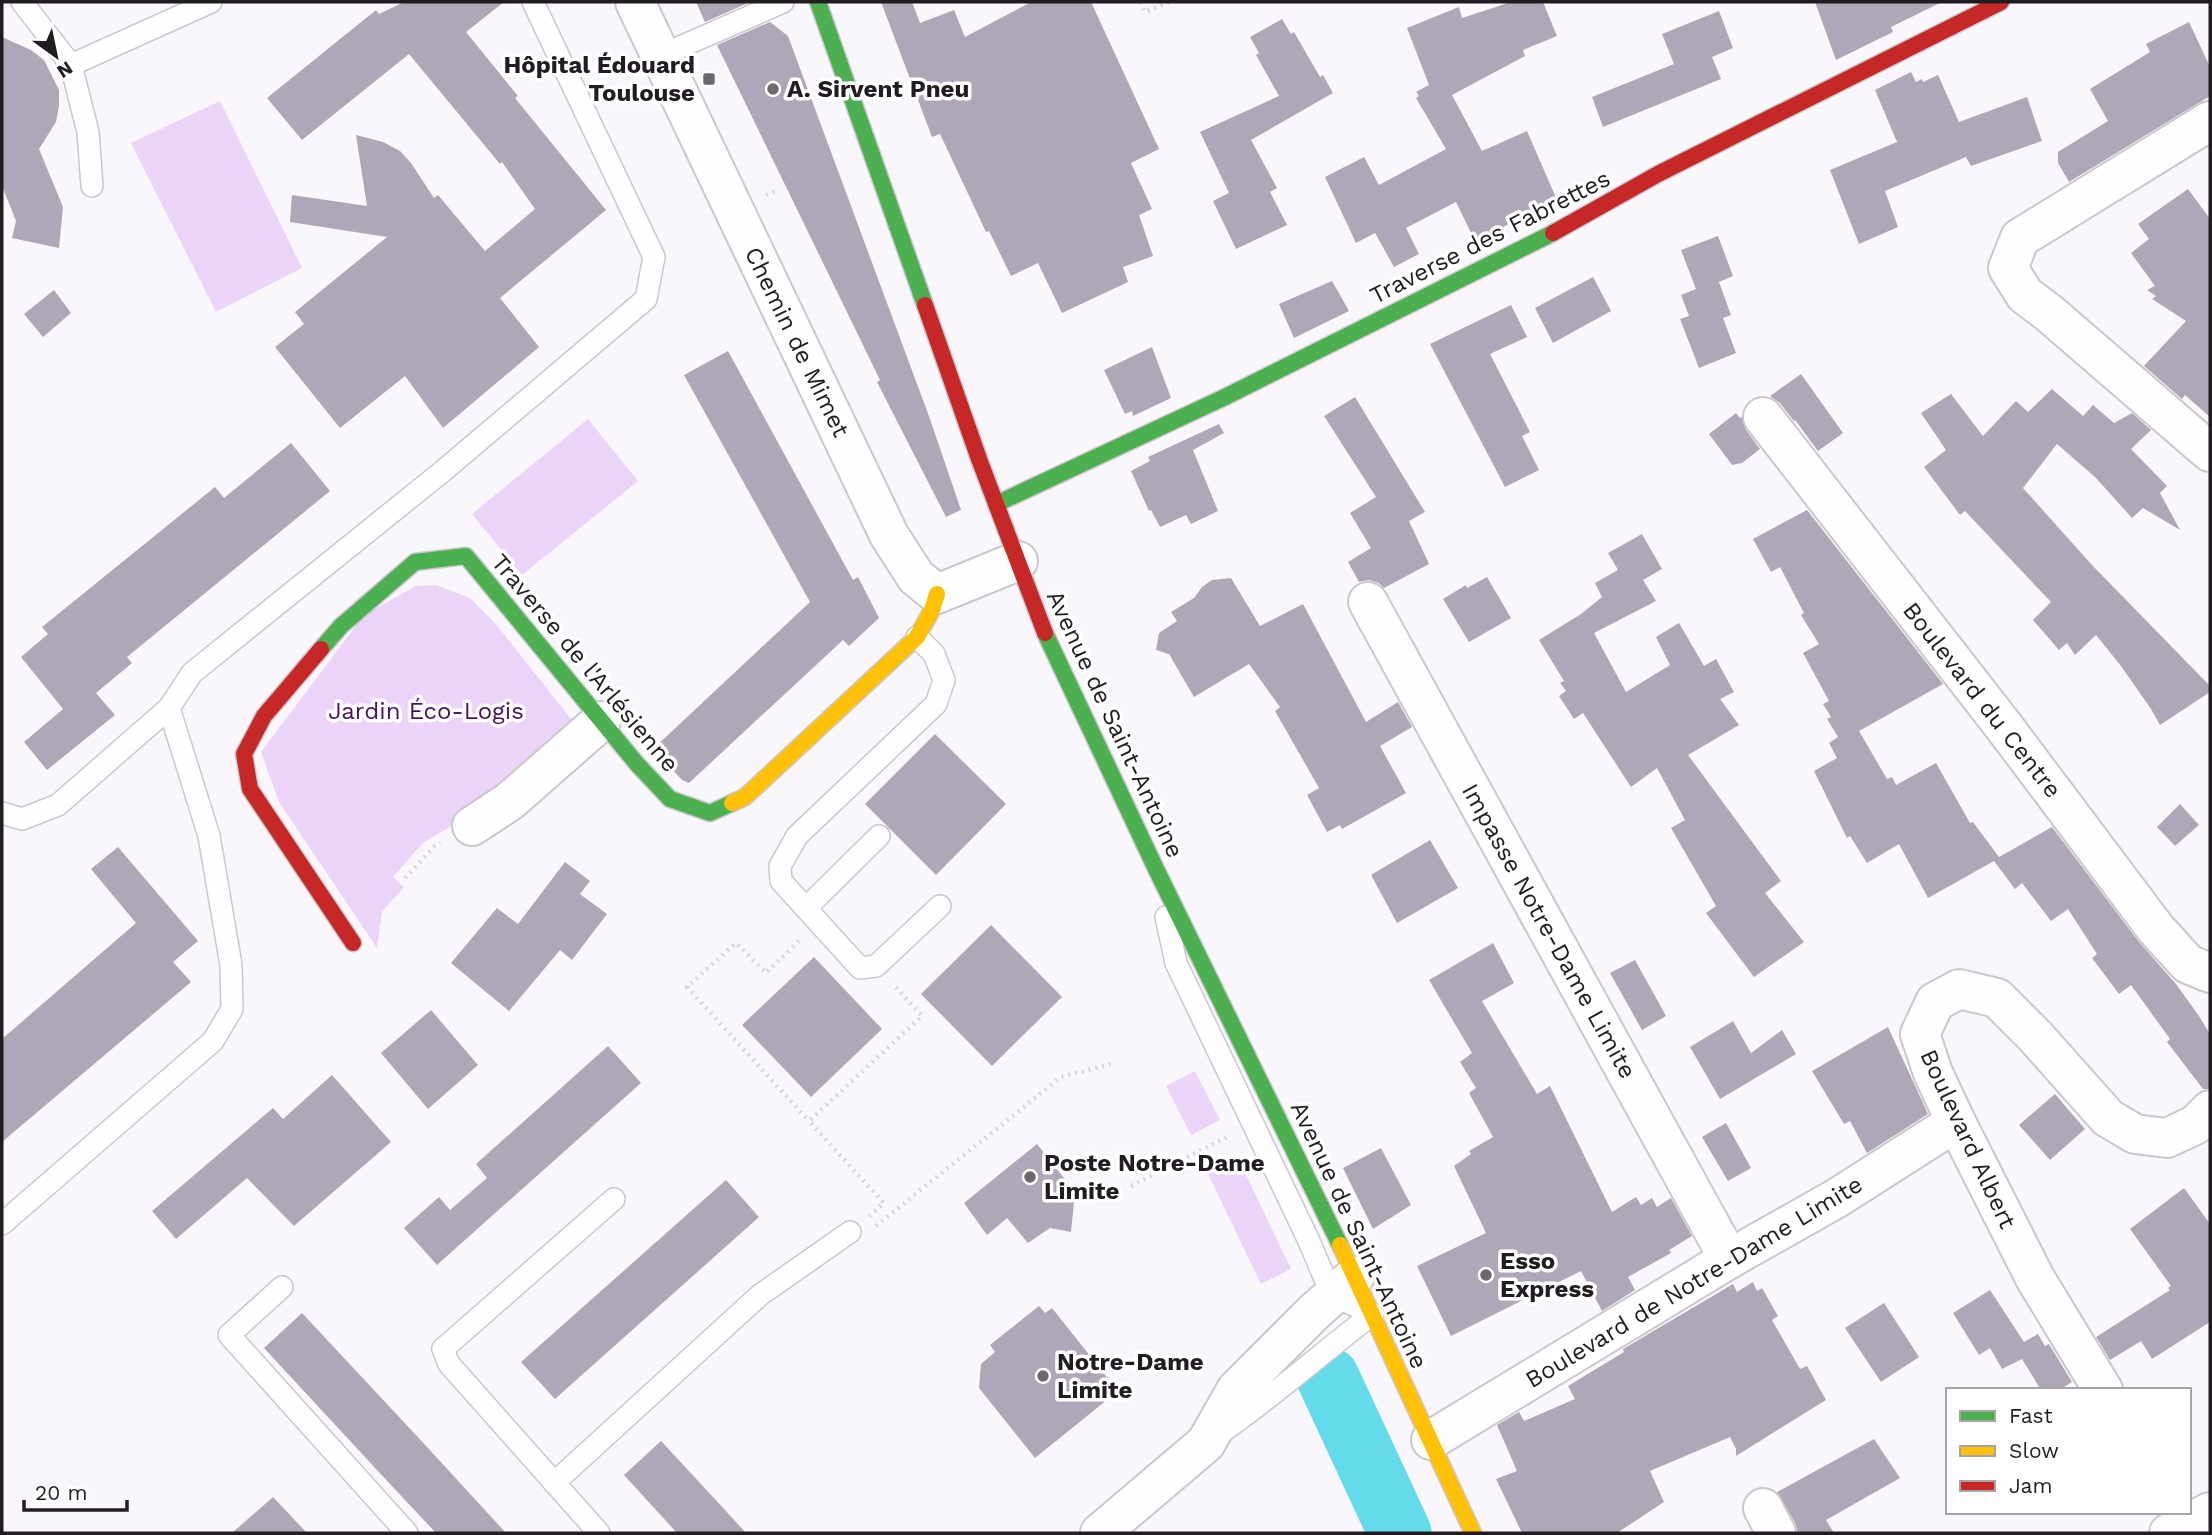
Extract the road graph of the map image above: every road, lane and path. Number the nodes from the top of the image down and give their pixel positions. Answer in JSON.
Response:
{"nodes":[{"id":1,"x":22,"y":2,"type":"edge"},
{"id":2,"x":211,"y":2,"type":"edge"},
{"id":3,"x":533,"y":2,"type":"edge"},
{"id":4,"x":635,"y":2,"type":"edge"},
{"id":5,"x":783,"y":2,"type":"edge"},
{"id":6,"x":818,"y":2,"type":"edge"},
{"id":7,"x":1140,"y":2,"type":"edge"},
{"id":8,"x":1169,"y":2,"type":"edge"},
{"id":9,"x":2001,"y":2,"type":"edge"},
{"id":10,"x":662,"y":55,"type":"junction"},
{"id":11,"x":71,"y":65,"type":"junction"},
{"id":12,"x":2210,"y":121,"type":"edge"},
{"id":13,"x":92,"y":186,"type":"dead end"},
{"id":14,"x":1763,"y":417,"type":"dead end"},
{"id":15,"x":2210,"y":452,"type":"edge"},
{"id":16,"x":996,"y":504,"type":"junction"},
{"id":17,"x":1018,"y":561,"type":"junction"},
{"id":18,"x":937,"y":594,"type":"junction"},
{"id":19,"x":1368,"y":603,"type":"dead end"},
{"id":20,"x":917,"y":638,"type":"junction"},
{"id":21,"x":169,"y":708,"type":"junction"},
{"id":22,"x":601,"y":721,"type":"junction"},
{"id":23,"x":2,"y":813,"type":"edge"},
{"id":24,"x":472,"y":827,"type":"joint"},
{"id":25,"x":879,"y":836,"type":"dead end"},
{"id":26,"x":1156,"y":869,"type":"junction"},
{"id":27,"x":405,"y":878,"type":"dead end"},
{"id":28,"x":940,"y":906,"type":"dead end"},
{"id":29,"x":813,"y":915,"type":"junction"},
{"id":30,"x":353,"y":943,"type":"dead end"},
{"id":31,"x":876,"y":966,"type":"junction"},
{"id":32,"x":2210,"y":973,"type":"edge"},
{"id":33,"x":1111,"y":1064,"type":"dead end"},
{"id":34,"x":2210,"y":1110,"type":"edge"},
{"id":35,"x":808,"y":1121,"type":"junction"},
{"id":36,"x":1956,"y":1122,"type":"junction"},
{"id":37,"x":1236,"y":1133,"type":"dead end"},
{"id":38,"x":1131,"y":1186,"type":"dead end"},
{"id":39,"x":614,"y":1199,"type":"dead end"},
{"id":40,"x":2,"y":1224,"type":"edge"},
{"id":41,"x":850,"y":1232,"type":"junction"},
{"id":42,"x":1730,"y":1259,"type":"junction"},
{"id":43,"x":1344,"y":1285,"type":"junction"},
{"id":44,"x":282,"y":1287,"type":"dead end"},
{"id":45,"x":1373,"y":1314,"type":"junction"},
{"id":46,"x":2102,"y":1388,"type":"edge"},
{"id":47,"x":1431,"y":1440,"type":"junction"},
{"id":48,"x":1206,"y":1443,"type":"junction"},
{"id":49,"x":554,"y":1483,"type":"junction"},
{"id":50,"x":407,"y":1533,"type":"edge"},
{"id":51,"x":599,"y":1533,"type":"edge"},
{"id":52,"x":1100,"y":1533,"type":"edge"},
{"id":53,"x":1473,"y":1533,"type":"edge"}],
"edges":[{"from":1,"to":11,"type":"lane"},
{"from":2,"to":11,"type":"lane"},
{"from":3,"to":21,"type":"lane"},
{"from":4,"to":10,"type":"street","name":"Chemin de Mimet"},
{"from":5,"to":10,"type":"lane"},
{"from":6,"to":16,"type":"street","name":"Avenue de Saint-Antoine"},
{"from":7,"to":8,"type":"path"},
{"from":9,"to":16,"type":"street","name":"Traverse des Fabrettes"},
{"from":10,"to":18,"type":"street","name":"Chemin de Mimet"},
{"from":11,"to":13,"type":"lane"},
{"from":12,"to":15,"type":"street"},
{"from":14,"to":32,"type":"street","name":"Boulevard du Centre"},
{"from":16,"to":17,"type":"street","name":"Avenue de Saint-Antoine"},
{"from":17,"to":18,"type":"street"},
{"from":17,"to":26,"type":"street","name":"Avenue de Saint-Antoine"},
{"from":18,"to":20,"type":"street","name":"Traverse de l'Arlésienne"},
{"from":19,"to":42,"type":"street","name":"Impasse Notre-Dame Limite"},
{"from":20,"to":22,"type":"street","name":"Traverse de l'Arlésienne"},
{"from":20,"to":29,"type":"lane"},
{"from":21,"to":23,"type":"lane"},
{"from":21,"to":40,"type":"lane"},
{"from":22,"to":24,"type":"street"},
{"from":22,"to":30,"type":"street","name":"Traverse de l'Arlésienne"},
{"from":24,"to":27,"type":"path"},
{"from":25,"to":29,"type":"lane"},
{"from":26,"to":43,"type":"street","name":"Avenue de Saint-Antoine"},
{"from":26,"to":43,"type":"lane"},
{"from":28,"to":31,"type":"lane"},
{"from":29,"to":31,"type":"lane"},
{"from":29,"to":35,"type":"path"},
{"from":31,"to":35,"type":"path"},
{"from":33,"to":41,"type":"path"},
{"from":34,"to":36,"type":"street","name":"Boulevard Albert"},
{"from":35,"to":41,"type":"path"},
{"from":36,"to":42,"type":"street","name":"Boulevard de Notre-Dame Limite"},
{"from":36,"to":46,"type":"street","name":"Boulevard Albert"},
{"from":37,"to":38,"type":"path"},
{"from":39,"to":49,"type":"lane"},
{"from":41,"to":49,"type":"lane"},
{"from":42,"to":47,"type":"street","name":"Boulevard de Notre-Dame Limite"},
{"from":43,"to":45,"type":"lane"},
{"from":43,"to":48,"type":"street"},
{"from":44,"to":50,"type":"lane"},
{"from":45,"to":47,"type":"street","name":"Avenue de Saint-Antoine"},
{"from":45,"to":48,"type":"lane"},
{"from":47,"to":53,"type":"street","name":"Avenue de Saint-Antoine"},
{"from":48,"to":52,"type":"street"},
{"from":49,"to":51,"type":"lane"}]}
